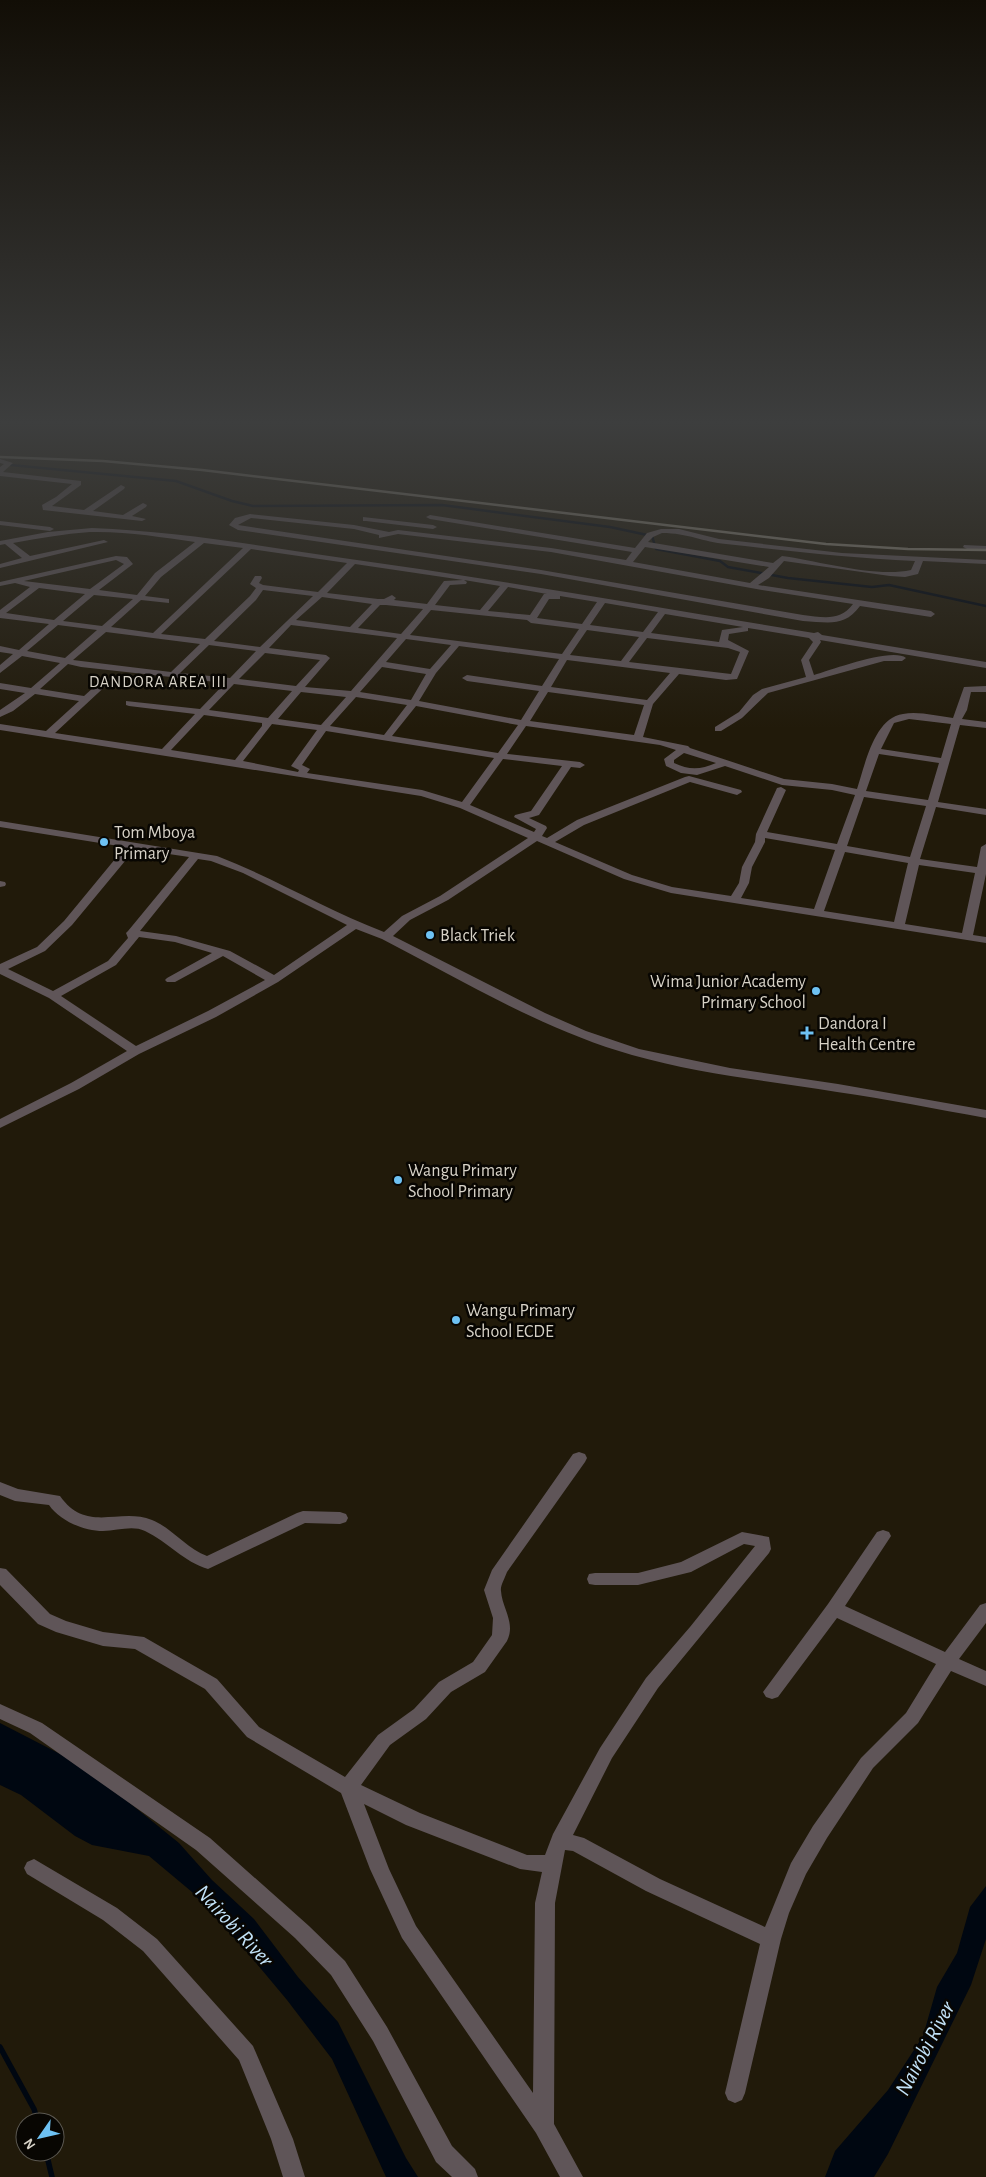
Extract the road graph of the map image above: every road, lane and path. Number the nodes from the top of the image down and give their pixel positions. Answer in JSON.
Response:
{"nodes":[{"id":1,"x":31,"y":527,"type":"edge"},
{"id":2,"x":34,"y":527,"type":"joint"},
{"id":3,"x":118,"y":527,"type":"edge"},
{"id":4,"x":236,"y":527,"type":"edge"},
{"id":5,"x":350,"y":527,"type":"edge"},
{"id":6,"x":422,"y":527,"type":"edge"},
{"id":7,"x":489,"y":527,"type":"edge"},
{"id":8,"x":107,"y":530,"type":"junction"},
{"id":9,"x":510,"y":530,"type":"junction"},
{"id":10,"x":66,"y":531,"type":"junction"},
{"id":11,"x":388,"y":534,"type":"junction"},
{"id":12,"x":202,"y":540,"type":"junction"},
{"id":13,"x":499,"y":540,"type":"junction"},
{"id":14,"x":104,"y":542,"type":"dead end"},
{"id":15,"x":3,"y":543,"type":"edge"},
{"id":16,"x":644,"y":544,"type":"junction"},
{"id":17,"x":358,"y":545,"type":"junction"},
{"id":18,"x":250,"y":546,"type":"junction"},
{"id":19,"x":785,"y":548,"type":"junction"},
{"id":20,"x":967,"y":548,"type":"dead end"},
{"id":21,"x":986,"y":548,"type":"edge"},
{"id":22,"x":638,"y":551,"type":"junction"},
{"id":23,"x":325,"y":557,"type":"junction"},
{"id":24,"x":782,"y":558,"type":"junction"},
{"id":25,"x":28,"y":560,"type":"junction"},
{"id":26,"x":919,"y":560,"type":"junction"},
{"id":27,"x":354,"y":561,"type":"junction"},
{"id":28,"x":986,"y":562,"type":"edge"},
{"id":29,"x":628,"y":563,"type":"junction"},
{"id":30,"x":0,"y":566,"type":"edge"},
{"id":31,"x":776,"y":566,"type":"junction"},
{"id":32,"x":541,"y":572,"type":"junction"},
{"id":33,"x":258,"y":578,"type":"dead end"},
{"id":34,"x":469,"y":578,"type":"junction"},
{"id":35,"x":9,"y":582,"type":"junction"},
{"id":36,"x":0,"y":584,"type":"edge"},
{"id":37,"x":506,"y":584,"type":"junction"},
{"id":38,"x":38,"y":585,"type":"junction"},
{"id":39,"x":751,"y":586,"type":"junction"},
{"id":40,"x":261,"y":587,"type":"junction"},
{"id":41,"x":523,"y":587,"type":"junction"},
{"id":42,"x":92,"y":592,"type":"junction"},
{"id":43,"x":319,"y":595,"type":"junction"},
{"id":44,"x":138,"y":599,"type":"junction"},
{"id":45,"x":166,"y":601,"type":"dead end"},
{"id":46,"x":385,"y":601,"type":"junction"},
{"id":47,"x":603,"y":602,"type":"junction"},
{"id":48,"x":858,"y":604,"type":"junction"},
{"id":49,"x":430,"y":606,"type":"junction"},
{"id":50,"x":663,"y":611,"type":"junction"},
{"id":51,"x":483,"y":612,"type":"junction"},
{"id":52,"x":0,"y":614,"type":"edge"},
{"id":53,"x":931,"y":614,"type":"dead end"},
{"id":54,"x":531,"y":620,"type":"junction"},
{"id":55,"x":58,"y":622,"type":"junction"},
{"id":56,"x":289,"y":622,"type":"junction"},
{"id":57,"x":832,"y":622,"type":"junction"},
{"id":58,"x":760,"y":627,"type":"junction"},
{"id":59,"x":103,"y":628,"type":"junction"},
{"id":60,"x":584,"y":628,"type":"junction"},
{"id":61,"x":352,"y":630,"type":"junction"},
{"id":62,"x":645,"y":635,"type":"junction"},
{"id":63,"x":154,"y":636,"type":"junction"},
{"id":64,"x":402,"y":636,"type":"junction"},
{"id":65,"x":813,"y":637,"type":"junction"},
{"id":66,"x":207,"y":643,"type":"junction"},
{"id":67,"x":457,"y":643,"type":"junction"},
{"id":68,"x":741,"y":649,"type":"junction"},
{"id":69,"x":0,"y":650,"type":"edge"},
{"id":70,"x":262,"y":650,"type":"junction"},
{"id":71,"x":20,"y":653,"type":"junction"},
{"id":72,"x":565,"y":656,"type":"junction"},
{"id":73,"x":937,"y":657,"type":"junction"},
{"id":74,"x":65,"y":662,"type":"junction"},
{"id":75,"x":380,"y":664,"type":"junction"},
{"id":76,"x":623,"y":664,"type":"junction"},
{"id":77,"x":986,"y":665,"type":"edge"},
{"id":78,"x":0,"y":670,"type":"edge"},
{"id":79,"x":678,"y":670,"type":"junction"},
{"id":80,"x":432,"y":672,"type":"junction"},
{"id":81,"x":174,"y":674,"type":"junction"},
{"id":82,"x":467,"y":678,"type":"dead end"},
{"id":83,"x":811,"y":678,"type":"junction"},
{"id":84,"x":107,"y":680,"type":"dead end"},
{"id":85,"x":232,"y":681,"type":"junction"},
{"id":86,"x":0,"y":686,"type":"edge"},
{"id":87,"x":545,"y":689,"type":"junction"},
{"id":88,"x":986,"y":689,"type":"edge"},
{"id":89,"x":300,"y":690,"type":"junction"},
{"id":90,"x":32,"y":692,"type":"junction"},
{"id":91,"x":354,"y":694,"type":"junction"},
{"id":92,"x":86,"y":698,"type":"junction"},
{"id":93,"x":129,"y":703,"type":"dead end"},
{"id":94,"x":648,"y":703,"type":"junction"},
{"id":95,"x":413,"y":704,"type":"junction"},
{"id":96,"x":201,"y":713,"type":"junction"},
{"id":97,"x":0,"y":714,"type":"edge"},
{"id":98,"x":269,"y":721,"type":"junction"},
{"id":99,"x":957,"y":721,"type":"junction"},
{"id":100,"x":524,"y":722,"type":"junction"},
{"id":101,"x":986,"y":725,"type":"edge"},
{"id":102,"x":0,"y":727,"type":"edge"},
{"id":103,"x":324,"y":728,"type":"junction"},
{"id":104,"x":718,"y":729,"type":"dead end"},
{"id":105,"x":48,"y":734,"type":"junction"},
{"id":106,"x":386,"y":738,"type":"junction"},
{"id":107,"x":638,"y":738,"type":"junction"},
{"id":108,"x":685,"y":748,"type":"junction"},
{"id":109,"x":875,"y":751,"type":"junction"},
{"id":110,"x":163,"y":753,"type":"junction"},
{"id":111,"x":500,"y":756,"type":"junction"},
{"id":112,"x":944,"y":761,"type":"junction"},
{"id":113,"x":237,"y":763,"type":"junction"},
{"id":114,"x":725,"y":763,"type":"junction"},
{"id":115,"x":567,"y":765,"type":"junction"},
{"id":116,"x":580,"y":765,"type":"dead end"},
{"id":117,"x":299,"y":775,"type":"junction"},
{"id":118,"x":781,"y":790,"type":"dead end"},
{"id":119,"x":737,"y":792,"type":"dead end"},
{"id":120,"x":860,"y":794,"type":"junction"},
{"id":121,"x":933,"y":803,"type":"junction"},
{"id":122,"x":464,"y":806,"type":"junction"},
{"id":123,"x":986,"y":812,"type":"edge"},
{"id":124,"x":0,"y":824,"type":"edge"},
{"id":125,"x":761,"y":834,"type":"junction"},
{"id":126,"x":535,"y":838,"type":"junction"},
{"id":127,"x":546,"y":843,"type":"junction"},
{"id":128,"x":133,"y":844,"type":"junction"},
{"id":129,"x":986,"y":847,"type":"edge"},
{"id":130,"x":840,"y":848,"type":"junction"},
{"id":131,"x":196,"y":855,"type":"junction"},
{"id":132,"x":914,"y":860,"type":"junction"},
{"id":133,"x":984,"y":870,"type":"edge"},
{"id":134,"x":734,"y":900,"type":"junction"},
{"id":135,"x":818,"y":913,"type":"junction"},
{"id":136,"x":355,"y":925,"type":"junction"},
{"id":137,"x":899,"y":926,"type":"junction"},
{"id":138,"x":132,"y":933,"type":"junction"},
{"id":139,"x":386,"y":936,"type":"junction"},
{"id":140,"x":967,"y":937,"type":"junction"},
{"id":141,"x":986,"y":940,"type":"edge"},
{"id":142,"x":220,"y":952,"type":"junction"},
{"id":143,"x":0,"y":968,"type":"edge"},
{"id":144,"x":171,"y":980,"type":"dead end"},
{"id":145,"x":274,"y":980,"type":"junction"},
{"id":146,"x":52,"y":996,"type":"junction"},
{"id":147,"x":135,"y":1051,"type":"junction"},
{"id":148,"x":986,"y":1114,"type":"edge"},
{"id":149,"x":3,"y":1119,"type":"edge"},
{"id":150,"x":579,"y":1458,"type":"dead end"},
{"id":151,"x":0,"y":1488,"type":"edge"},
{"id":152,"x":340,"y":1518,"type":"dead end"},
{"id":153,"x":883,"y":1536,"type":"dead end"},
{"id":154,"x":0,"y":1574,"type":"edge"},
{"id":155,"x":595,"y":1579,"type":"dead end"},
{"id":156,"x":834,"y":1609,"type":"junction"},
{"id":157,"x":986,"y":1610,"type":"edge"},
{"id":158,"x":947,"y":1662,"type":"junction"},
{"id":159,"x":986,"y":1679,"type":"edge"},
{"id":160,"x":772,"y":1692,"type":"dead end"},
{"id":161,"x":0,"y":1711,"type":"edge"},
{"id":162,"x":348,"y":1788,"type":"junction"},
{"id":163,"x":560,"y":1840,"type":"junction"},
{"id":164,"x":553,"y":1864,"type":"junction"},
{"id":165,"x":34,"y":1868,"type":"dead end"},
{"id":166,"x":771,"y":1939,"type":"junction"},
{"id":167,"x":736,"y":2093,"type":"dead end"},
{"id":168,"x":543,"y":2126,"type":"junction"},
{"id":169,"x":294,"y":2177,"type":"edge"},
{"id":170,"x":467,"y":2177,"type":"edge"},
{"id":171,"x":572,"y":2177,"type":"edge"}],
"edges":[{"from":1,"to":2,"type":"street"},
{"from":2,"to":10,"type":"street"},
{"from":3,"to":8,"type":"street"},
{"from":4,"to":17,"type":"street"},
{"from":5,"to":11,"type":"street"},
{"from":6,"to":13,"type":"street"},
{"from":7,"to":9,"type":"street"},
{"from":8,"to":10,"type":"street"},
{"from":8,"to":12,"type":"street"},
{"from":9,"to":13,"type":"street"},
{"from":9,"to":22,"type":"street"},
{"from":10,"to":15,"type":"street"},
{"from":11,"to":13,"type":"street"},
{"from":11,"to":17,"type":"street"},
{"from":12,"to":18,"type":"street"},
{"from":12,"to":44,"type":"street"},
{"from":13,"to":29,"type":"street"},
{"from":14,"to":25,"type":"street"},
{"from":15,"to":25,"type":"street"},
{"from":16,"to":19,"type":"street"},
{"from":16,"to":22,"type":"street"},
{"from":16,"to":31,"type":"street"},
{"from":17,"to":23,"type":"street"},
{"from":17,"to":32,"type":"street"},
{"from":18,"to":23,"type":"street"},
{"from":18,"to":63,"type":"street"},
{"from":19,"to":24,"type":"street"},
{"from":19,"to":26,"type":"street"},
{"from":20,"to":21,"type":"street"},
{"from":22,"to":29,"type":"street"},
{"from":23,"to":27,"type":"street"},
{"from":24,"to":26,"type":"street"},
{"from":24,"to":31,"type":"street"},
{"from":25,"to":30,"type":"street"},
{"from":26,"to":28,"type":"street"},
{"from":27,"to":34,"type":"street"},
{"from":27,"to":43,"type":"street"},
{"from":29,"to":39,"type":"street"},
{"from":31,"to":39,"type":"street"},
{"from":32,"to":41,"type":"street"},
{"from":32,"to":57,"type":"street"},
{"from":33,"to":40,"type":"street"},
{"from":34,"to":37,"type":"street"},
{"from":34,"to":49,"type":"street"},
{"from":35,"to":36,"type":"street"},
{"from":35,"to":38,"type":"street"},
{"from":35,"to":42,"type":"street"},
{"from":37,"to":41,"type":"street"},
{"from":37,"to":51,"type":"street"},
{"from":38,"to":42,"type":"street"},
{"from":38,"to":52,"type":"street"},
{"from":39,"to":48,"type":"street"},
{"from":40,"to":43,"type":"street"},
{"from":40,"to":66,"type":"street"},
{"from":41,"to":47,"type":"street"},
{"from":42,"to":44,"type":"street"},
{"from":42,"to":55,"type":"street"},
{"from":43,"to":46,"type":"street"},
{"from":43,"to":56,"type":"street"},
{"from":44,"to":45,"type":"street"},
{"from":44,"to":59,"type":"street"},
{"from":46,"to":49,"type":"street"},
{"from":46,"to":61,"type":"street"},
{"from":47,"to":50,"type":"street"},
{"from":47,"to":54,"type":"street"},
{"from":47,"to":60,"type":"street"},
{"from":48,"to":53,"type":"street"},
{"from":48,"to":57,"type":"street"},
{"from":49,"to":51,"type":"street"},
{"from":49,"to":64,"type":"street"},
{"from":50,"to":58,"type":"street"},
{"from":50,"to":62,"type":"street"},
{"from":51,"to":54,"type":"street"},
{"from":52,"to":55,"type":"street"},
{"from":54,"to":60,"type":"street"},
{"from":55,"to":59,"type":"street"},
{"from":55,"to":71,"type":"street"},
{"from":56,"to":61,"type":"street"},
{"from":56,"to":70,"type":"street"},
{"from":57,"to":65,"type":"street"},
{"from":58,"to":65,"type":"street"},
{"from":58,"to":68,"type":"street"},
{"from":59,"to":63,"type":"street"},
{"from":59,"to":74,"type":"street"},
{"from":60,"to":62,"type":"street"},
{"from":60,"to":72,"type":"street"},
{"from":61,"to":64,"type":"street"},
{"from":62,"to":68,"type":"street"},
{"from":62,"to":76,"type":"street"},
{"from":63,"to":66,"type":"street"},
{"from":64,"to":67,"type":"street"},
{"from":64,"to":75,"type":"street"},
{"from":65,"to":73,"type":"street"},
{"from":65,"to":83,"type":"street"},
{"from":66,"to":70,"type":"street"},
{"from":66,"to":81,"type":"street"},
{"from":67,"to":72,"type":"street"},
{"from":67,"to":80,"type":"street"},
{"from":68,"to":79,"type":"street"},
{"from":69,"to":71,"type":"street"},
{"from":70,"to":85,"type":"street"},
{"from":70,"to":89,"type":"street"},
{"from":71,"to":74,"type":"street"},
{"from":71,"to":78,"type":"street"},
{"from":72,"to":76,"type":"street"},
{"from":72,"to":87,"type":"street"},
{"from":73,"to":77,"type":"street"},
{"from":73,"to":83,"type":"street"},
{"from":74,"to":81,"type":"street"},
{"from":74,"to":90,"type":"street"},
{"from":75,"to":80,"type":"street"},
{"from":75,"to":91,"type":"street"},
{"from":76,"to":79,"type":"street"},
{"from":79,"to":94,"type":"street"},
{"from":80,"to":95,"type":"street"},
{"from":81,"to":85,"type":"street"},
{"from":82,"to":87,"type":"street"},
{"from":83,"to":104,"type":"street"},
{"from":84,"to":92,"type":"street"},
{"from":85,"to":89,"type":"street"},
{"from":85,"to":96,"type":"street"},
{"from":86,"to":90,"type":"street"},
{"from":87,"to":94,"type":"street"},
{"from":87,"to":100,"type":"street"},
{"from":88,"to":99,"type":"street"},
{"from":89,"to":91,"type":"street"},
{"from":89,"to":98,"type":"street"},
{"from":90,"to":92,"type":"street"},
{"from":90,"to":97,"type":"street"},
{"from":91,"to":95,"type":"street"},
{"from":91,"to":103,"type":"street"},
{"from":92,"to":105,"type":"street"},
{"from":93,"to":96,"type":"street"},
{"from":94,"to":107,"type":"street"},
{"from":95,"to":100,"type":"street"},
{"from":95,"to":106,"type":"street"},
{"from":96,"to":98,"type":"street"},
{"from":96,"to":110,"type":"street"},
{"from":98,"to":103,"type":"street"},
{"from":98,"to":113,"type":"street"},
{"from":99,"to":101,"type":"street"},
{"from":99,"to":109,"type":"street"},
{"from":99,"to":112,"type":"street"},
{"from":100,"to":107,"type":"street"},
{"from":100,"to":111,"type":"street"},
{"from":102,"to":105,"type":"street"},
{"from":103,"to":106,"type":"street"},
{"from":103,"to":117,"type":"street"},
{"from":105,"to":110,"type":"street"},
{"from":106,"to":111,"type":"street"},
{"from":107,"to":108,"type":"street"},
{"from":108,"to":114,"type":"street"},
{"from":108,"to":114,"type":"street"},
{"from":109,"to":112,"type":"street"},
{"from":109,"to":120,"type":"street"},
{"from":110,"to":113,"type":"street"},
{"from":111,"to":115,"type":"street"},
{"from":111,"to":122,"type":"street"},
{"from":112,"to":121,"type":"street"},
{"from":113,"to":117,"type":"street"},
{"from":114,"to":120,"type":"street"},
{"from":115,"to":116,"type":"street"},
{"from":115,"to":126,"type":"street"},
{"from":117,"to":122,"type":"street"},
{"from":118,"to":125,"type":"street"},
{"from":119,"to":127,"type":"street"},
{"from":120,"to":121,"type":"street"},
{"from":120,"to":130,"type":"street"},
{"from":121,"to":123,"type":"street"},
{"from":121,"to":132,"type":"street"},
{"from":122,"to":126,"type":"street"},
{"from":124,"to":128,"type":"street"},
{"from":125,"to":130,"type":"street"},
{"from":125,"to":134,"type":"street"},
{"from":126,"to":127,"type":"street"},
{"from":126,"to":139,"type":"street"},
{"from":127,"to":134,"type":"street"},
{"from":128,"to":131,"type":"street"},
{"from":128,"to":143,"type":"street"},
{"from":129,"to":133,"type":"street"},
{"from":130,"to":132,"type":"street"},
{"from":130,"to":135,"type":"street"},
{"from":131,"to":136,"type":"street"},
{"from":131,"to":138,"type":"street"},
{"from":132,"to":133,"type":"street"},
{"from":132,"to":137,"type":"street"},
{"from":133,"to":140,"type":"street"},
{"from":134,"to":135,"type":"street"},
{"from":135,"to":137,"type":"street"},
{"from":136,"to":139,"type":"street"},
{"from":136,"to":145,"type":"street"},
{"from":137,"to":140,"type":"street"},
{"from":138,"to":142,"type":"street"},
{"from":138,"to":146,"type":"street"},
{"from":139,"to":148,"type":"street"},
{"from":140,"to":141,"type":"street"},
{"from":142,"to":144,"type":"street"},
{"from":142,"to":145,"type":"street"},
{"from":143,"to":146,"type":"street"},
{"from":145,"to":147,"type":"street"},
{"from":146,"to":147,"type":"street"},
{"from":147,"to":149,"type":"street"},
{"from":150,"to":162,"type":"street"},
{"from":151,"to":152,"type":"street"},
{"from":153,"to":156,"type":"street"},
{"from":154,"to":162,"type":"street"},
{"from":155,"to":163,"type":"street"},
{"from":156,"to":158,"type":"street"},
{"from":156,"to":160,"type":"street"},
{"from":157,"to":158,"type":"street"},
{"from":158,"to":159,"type":"street"},
{"from":158,"to":166,"type":"street"},
{"from":161,"to":170,"type":"street"},
{"from":162,"to":164,"type":"street"},
{"from":162,"to":168,"type":"street"},
{"from":163,"to":164,"type":"street"},
{"from":163,"to":166,"type":"street"},
{"from":164,"to":168,"type":"street"},
{"from":165,"to":169,"type":"street"},
{"from":166,"to":167,"type":"street"},
{"from":168,"to":171,"type":"street"}]}
